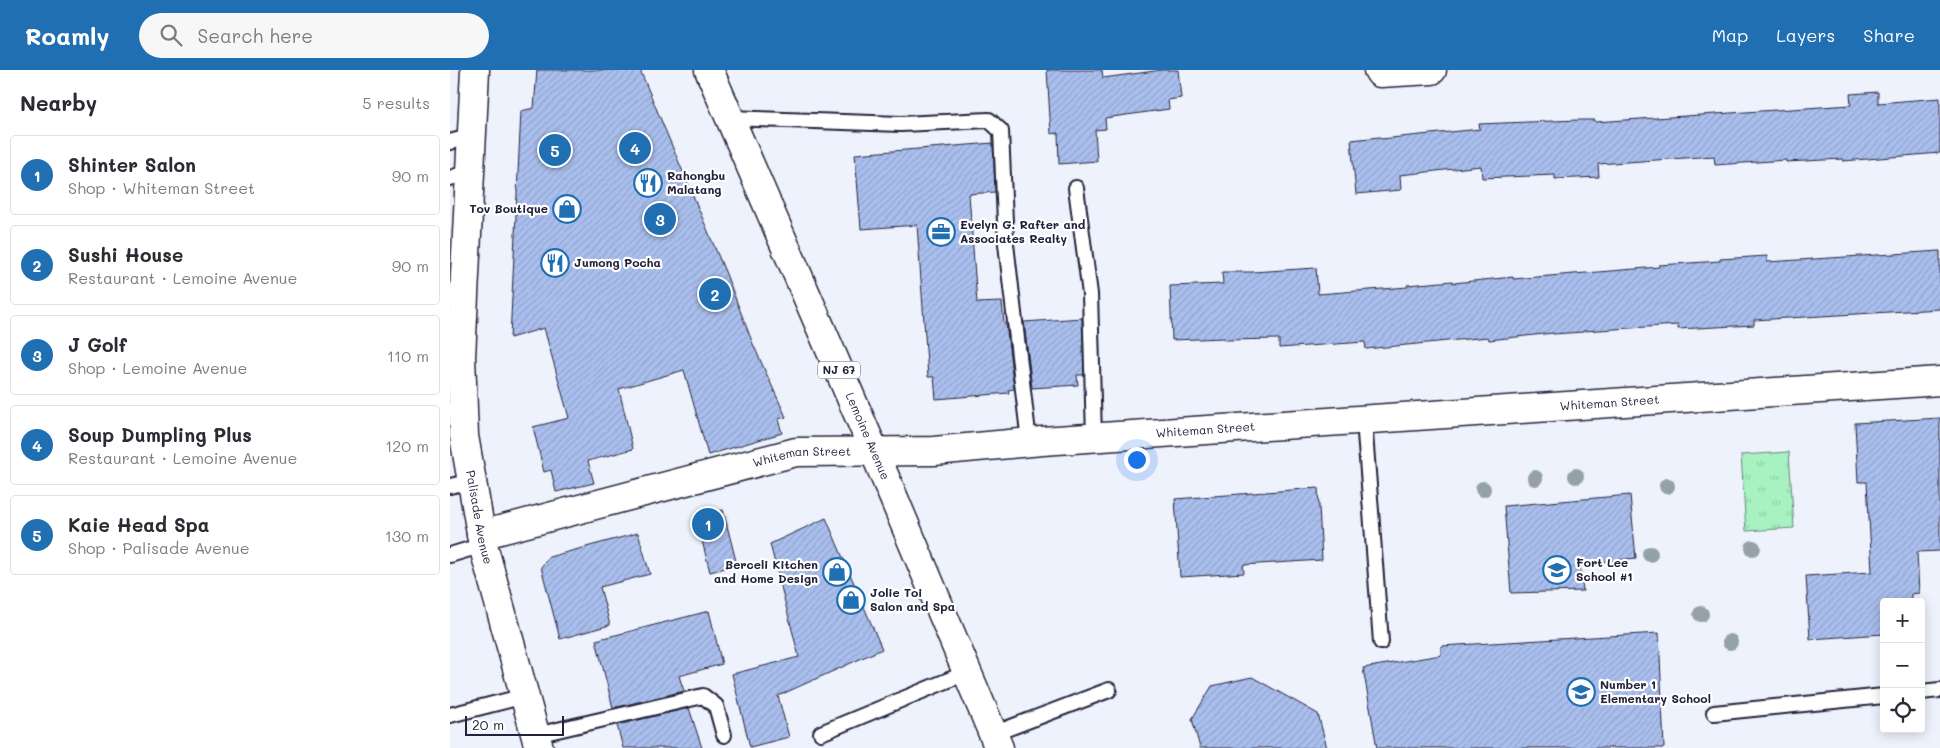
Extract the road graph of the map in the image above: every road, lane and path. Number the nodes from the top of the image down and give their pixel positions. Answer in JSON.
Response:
{"nodes":[{"id":1,"x":475,"y":70,"type":"edge"},
{"id":2,"x":709,"y":70,"type":"edge"},
{"id":3,"x":1378,"y":70,"type":"edge"},
{"id":4,"x":1432,"y":70,"type":"edge"},
{"id":5,"x":730,"y":118,"type":"junction"},
{"id":6,"x":461,"y":139,"type":"edge"},
{"id":7,"x":460,"y":175,"type":"edge"},
{"id":8,"x":1076,"y":188,"type":"dead end"},
{"id":9,"x":1940,"y":381,"type":"edge"},
{"id":10,"x":456,"y":402,"type":"edge"},
{"id":11,"x":1364,"y":420,"type":"junction"},
{"id":12,"x":1094,"y":437,"type":"junction"},
{"id":13,"x":1029,"y":442,"type":"junction"},
{"id":14,"x":874,"y":451,"type":"junction"},
{"id":15,"x":461,"y":484,"type":"edge"},
{"id":16,"x":482,"y":540,"type":"junction"},
{"id":17,"x":450,"y":555,"type":"edge"},
{"id":18,"x":1381,"y":642,"type":"dead end"},
{"id":19,"x":968,"y":672,"type":"junction"},
{"id":20,"x":1109,"y":690,"type":"dead end"},
{"id":21,"x":1940,"y":690,"type":"edge"},
{"id":22,"x":1925,"y":692,"type":"edge"},
{"id":23,"x":525,"y":696,"type":"junction"},
{"id":24,"x":1880,"y":696,"type":"edge"},
{"id":25,"x":1714,"y":713,"type":"dead end"},
{"id":26,"x":450,"y":715,"type":"edge"},
{"id":27,"x":821,"y":734,"type":"dead end"},
{"id":28,"x":724,"y":735,"type":"dead end"},
{"id":29,"x":996,"y":741,"type":"edge"},
{"id":30,"x":538,"y":742,"type":"edge"}],
"edges":[{"from":1,"to":6,"type":"street","name":"Palisade Avenue"},
{"from":2,"to":5,"type":"street","name":"Lemoine Avenue","number":"NJ 67"},
{"from":3,"to":4,"type":"street"},
{"from":5,"to":13,"type":"lane"},
{"from":5,"to":14,"type":"street","name":"Lemoine Avenue","number":"NJ 67"},
{"from":6,"to":7,"type":"street","name":"Palisade Avenue"},
{"from":7,"to":10,"type":"street","name":"Palisade Avenue"},
{"from":8,"to":12,"type":"lane"},
{"from":9,"to":11,"type":"street","name":"Whiteman Street"},
{"from":10,"to":15,"type":"street","name":"Palisade Avenue"},
{"from":11,"to":12,"type":"street","name":"Whiteman Street"},
{"from":11,"to":18,"type":"lane"},
{"from":12,"to":13,"type":"street","name":"Whiteman Street"},
{"from":13,"to":14,"type":"street","name":"Whiteman Street"},
{"from":14,"to":16,"type":"street","name":"Whiteman Street"},
{"from":14,"to":19,"type":"street","name":"Lemoine Avenue","number":"NJ 67"},
{"from":15,"to":16,"type":"street","name":"Palisade Avenue"},
{"from":16,"to":17,"type":"lane"},
{"from":16,"to":23,"type":"street","name":"Palisade Avenue"},
{"from":19,"to":27,"type":"lane"},
{"from":19,"to":29,"type":"street","name":"Lemoine Avenue","number":"NJ 67"},
{"from":20,"to":29,"type":"lane"},
{"from":21,"to":22,"type":"lane"},
{"from":23,"to":26,"type":"lane"},
{"from":23,"to":30,"type":"street","name":"Palisade Avenue"},
{"from":24,"to":25,"type":"lane"},
{"from":28,"to":30,"type":"lane"}]}
